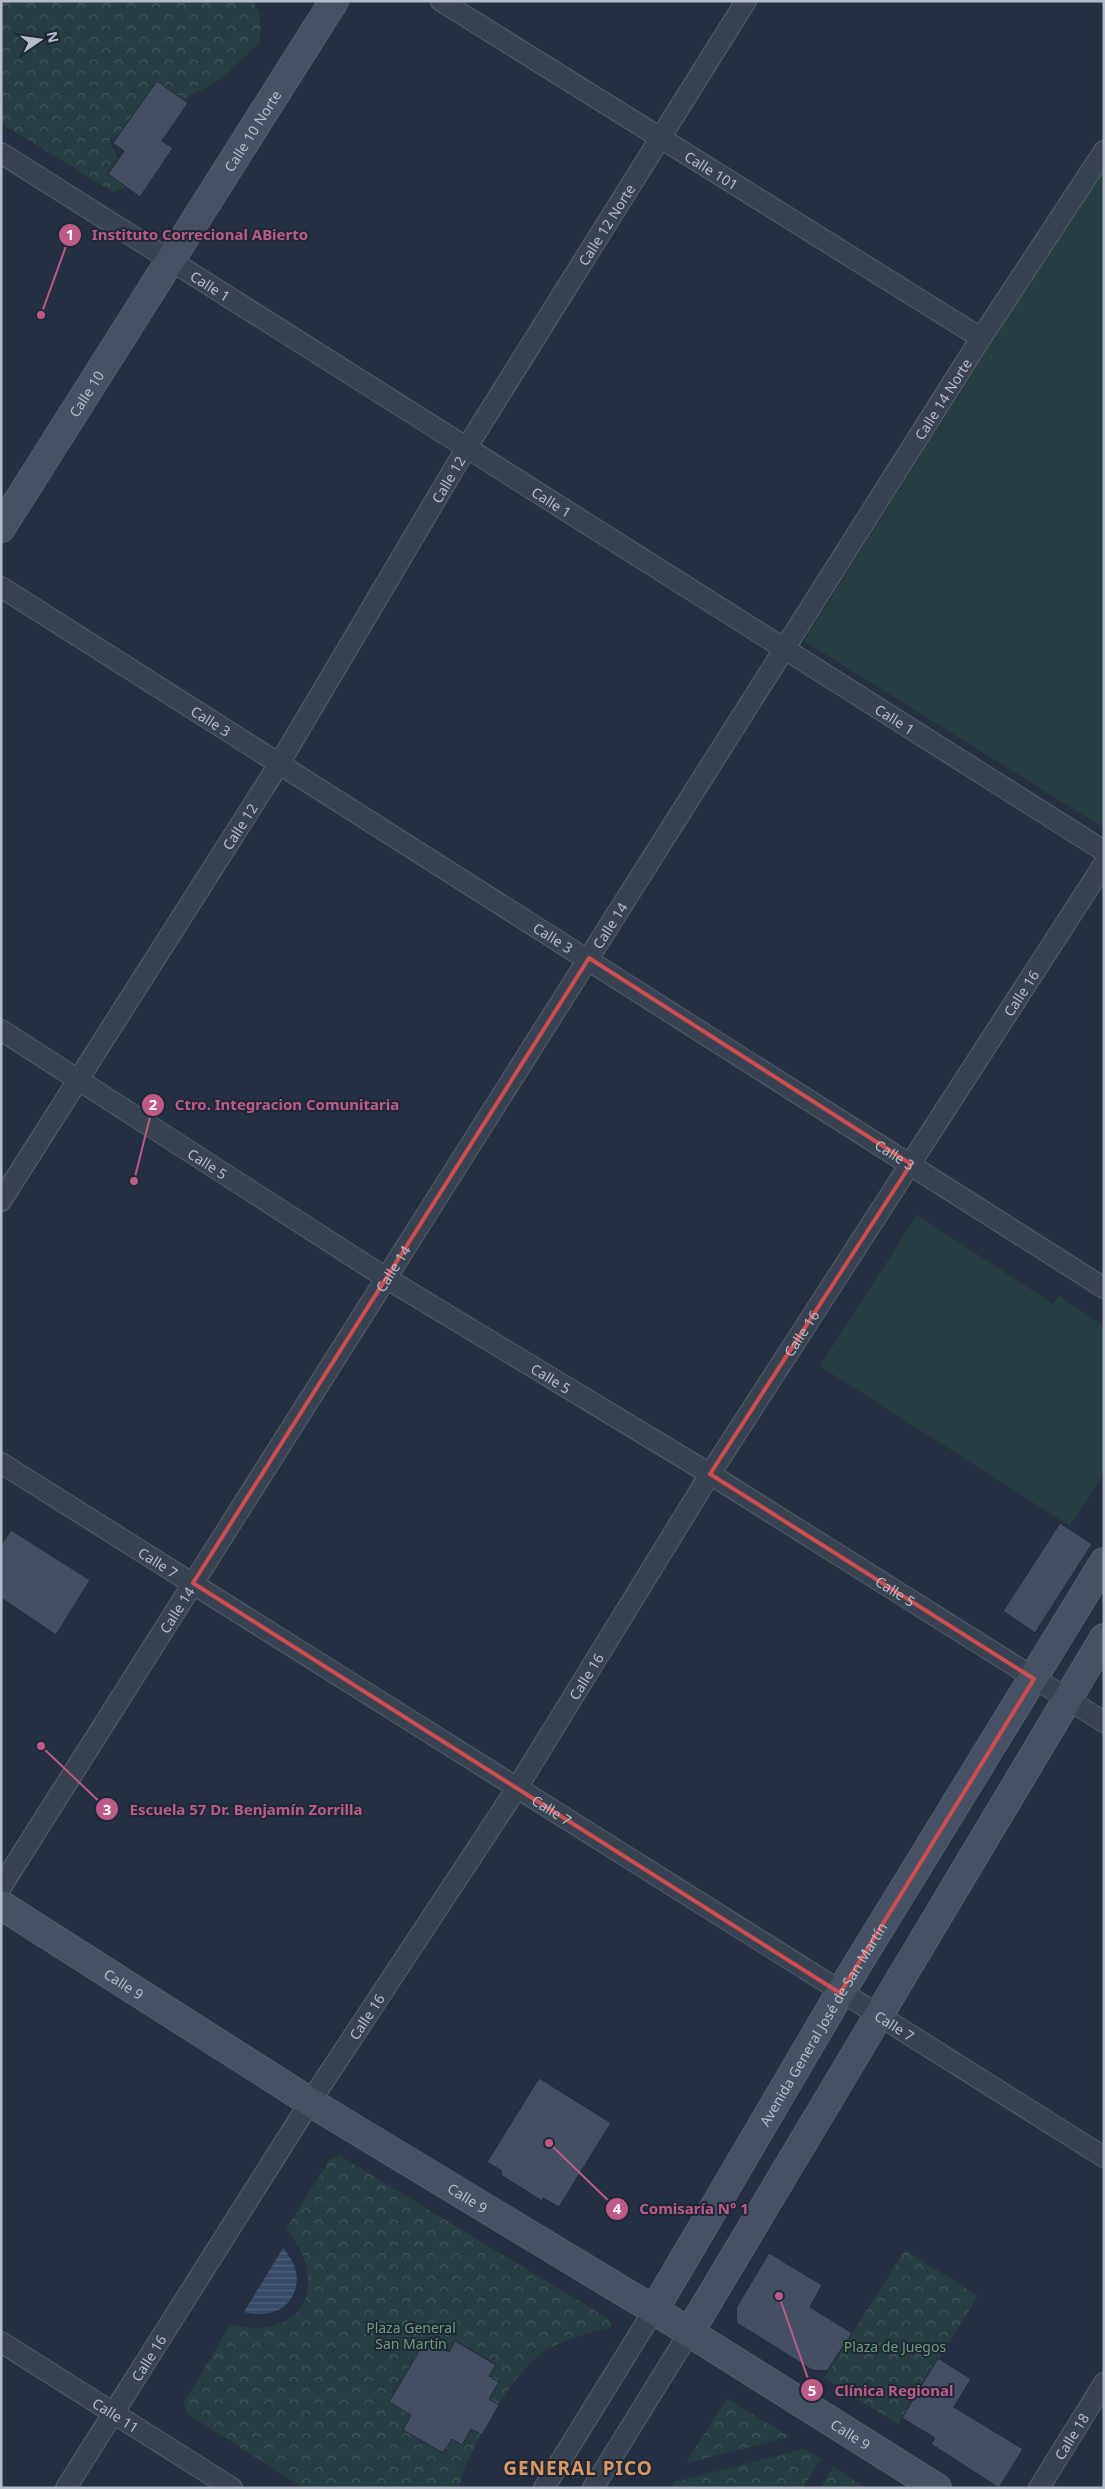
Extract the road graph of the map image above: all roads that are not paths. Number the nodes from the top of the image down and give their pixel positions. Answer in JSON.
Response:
{"nodes":[{"id":1,"x":334,"y":1,"type":"edge"},
{"id":2,"x":441,"y":1,"type":"edge"},
{"id":3,"x":746,"y":1,"type":"edge"},
{"id":4,"x":660,"y":138,"type":"junction"},
{"id":5,"x":1104,"y":151,"type":"edge"},
{"id":6,"x":1,"y":153,"type":"edge"},
{"id":7,"x":170,"y":259,"type":"junction"},
{"id":8,"x":981,"y":338,"type":"junction"},
{"id":9,"x":466,"y":447,"type":"junction"},
{"id":10,"x":1,"y":528,"type":"edge"},
{"id":11,"x":1,"y":587,"type":"edge"},
{"id":12,"x":784,"y":648,"type":"junction"},
{"id":13,"x":279,"y":764,"type":"junction"},
{"id":14,"x":1104,"y":852,"type":"edge"},
{"id":15,"x":1104,"y":864,"type":"edge"},
{"id":16,"x":589,"y":958,"type":"junction"},
{"id":17,"x":1,"y":1030,"type":"edge"},
{"id":18,"x":78,"y":1079,"type":"junction"},
{"id":19,"x":911,"y":1164,"type":"junction"},
{"id":20,"x":1,"y":1201,"type":"edge"},
{"id":21,"x":386,"y":1278,"type":"junction"},
{"id":22,"x":1104,"y":1288,"type":"edge"},
{"id":23,"x":1,"y":1463,"type":"edge"},
{"id":24,"x":710,"y":1474,"type":"junction"},
{"id":25,"x":1104,"y":1562,"type":"edge"},
{"id":26,"x":193,"y":1584,"type":"junction"},
{"id":27,"x":1104,"y":1638,"type":"edge"},
{"id":28,"x":1034,"y":1679,"type":"junction"},
{"id":29,"x":1066,"y":1698,"type":"junction"},
{"id":30,"x":1104,"y":1722,"type":"edge"},
{"id":31,"x":517,"y":1788,"type":"junction"},
{"id":32,"x":1,"y":1887,"type":"edge"},
{"id":33,"x":1,"y":1905,"type":"edge"},
{"id":34,"x":840,"y":1994,"type":"junction"},
{"id":35,"x":878,"y":2016,"type":"junction"},
{"id":36,"x":310,"y":2102,"type":"junction"},
{"id":37,"x":1104,"y":2158,"type":"edge"},
{"id":38,"x":654,"y":2310,"type":"junction"},
{"id":39,"x":690,"y":2332,"type":"junction"},
{"id":40,"x":1,"y":2342,"type":"edge"},
{"id":41,"x":1104,"y":2383,"type":"edge"},
{"id":42,"x":113,"y":2412,"type":"junction"},
{"id":43,"x":66,"y":2488,"type":"edge"},
{"id":44,"x":232,"y":2488,"type":"edge"},
{"id":45,"x":544,"y":2488,"type":"edge"},
{"id":46,"x":593,"y":2488,"type":"edge"},
{"id":47,"x":937,"y":2488,"type":"edge"},
{"id":48,"x":1039,"y":2488,"type":"edge"}],
"edges":[{"from":1,"to":7,"type":"main road","name":"Calle 10 Norte"},
{"from":2,"to":4,"type":"street","name":"Calle 101"},
{"from":3,"to":4,"type":"street","name":"Calle 12 Norte"},
{"from":4,"to":8,"type":"street","name":"Calle 101"},
{"from":4,"to":9,"type":"street","name":"Calle 12 Norte"},
{"from":5,"to":8,"type":"street","name":"Calle 14 Norte"},
{"from":6,"to":7,"type":"street","name":"Calle 1"},
{"from":7,"to":9,"type":"street","name":"Calle 1"},
{"from":7,"to":10,"type":"main road","name":"Calle 10"},
{"from":8,"to":12,"type":"street","name":"Calle 14 Norte"},
{"from":9,"to":12,"type":"street","name":"Calle 1"},
{"from":9,"to":13,"type":"street","name":"Calle 12"},
{"from":11,"to":13,"type":"street","name":"Calle 3"},
{"from":12,"to":14,"type":"street","name":"Calle 1"},
{"from":12,"to":16,"type":"street","name":"Calle 14"},
{"from":13,"to":16,"type":"street","name":"Calle 3"},
{"from":13,"to":18,"type":"street","name":"Calle 12"},
{"from":15,"to":19,"type":"street","name":"Calle 16"},
{"from":16,"to":19,"type":"street","name":"Calle 3"},
{"from":16,"to":21,"type":"street","name":"Calle 14"},
{"from":17,"to":18,"type":"street","name":"Calle 5"},
{"from":18,"to":20,"type":"street","name":"Calle 12"},
{"from":18,"to":21,"type":"street","name":"Calle 5"},
{"from":19,"to":22,"type":"street","name":"Calle 3"},
{"from":19,"to":24,"type":"street","name":"Calle 16"},
{"from":21,"to":24,"type":"street","name":"Calle 5"},
{"from":21,"to":26,"type":"street","name":"Calle 14"},
{"from":23,"to":26,"type":"street","name":"Calle 7"},
{"from":24,"to":28,"type":"street","name":"Calle 5"},
{"from":24,"to":31,"type":"street","name":"Calle 16"},
{"from":25,"to":28,"type":"main road","name":"Avenida General José de San Martín"},
{"from":26,"to":31,"type":"street","name":"Calle 7"},
{"from":26,"to":32,"type":"street","name":"Calle 14"},
{"from":27,"to":29,"type":"main road"},
{"from":28,"to":29,"type":"street","name":"Calle 5"},
{"from":28,"to":34,"type":"main road","name":"Avenida General José de San Martín"},
{"from":29,"to":30,"type":"street","name":"Calle 5"},
{"from":29,"to":35,"type":"main road"},
{"from":31,"to":34,"type":"street","name":"Calle 7"},
{"from":31,"to":36,"type":"street","name":"Calle 16"},
{"from":33,"to":36,"type":"main road","name":"Calle 9"},
{"from":34,"to":35,"type":"street","name":"Calle 7"},
{"from":34,"to":38,"type":"main road","name":"Avenida General José de San Martín"},
{"from":35,"to":37,"type":"street","name":"Calle 7"},
{"from":35,"to":39,"type":"main road"},
{"from":36,"to":38,"type":"main road","name":"Calle 9"},
{"from":36,"to":42,"type":"street","name":"Calle 16"},
{"from":38,"to":39,"type":"main road","name":"Calle 9"},
{"from":38,"to":45,"type":"street","name":"Avenida General José de San Martín"},
{"from":39,"to":46,"type":"street"},
{"from":39,"to":47,"type":"main road","name":"Calle 9"},
{"from":40,"to":42,"type":"street","name":"Calle 11"},
{"from":41,"to":48,"type":"street","name":"Calle 18"},
{"from":42,"to":43,"type":"street","name":"Calle 16"},
{"from":42,"to":44,"type":"street","name":"Calle 11"}]}
